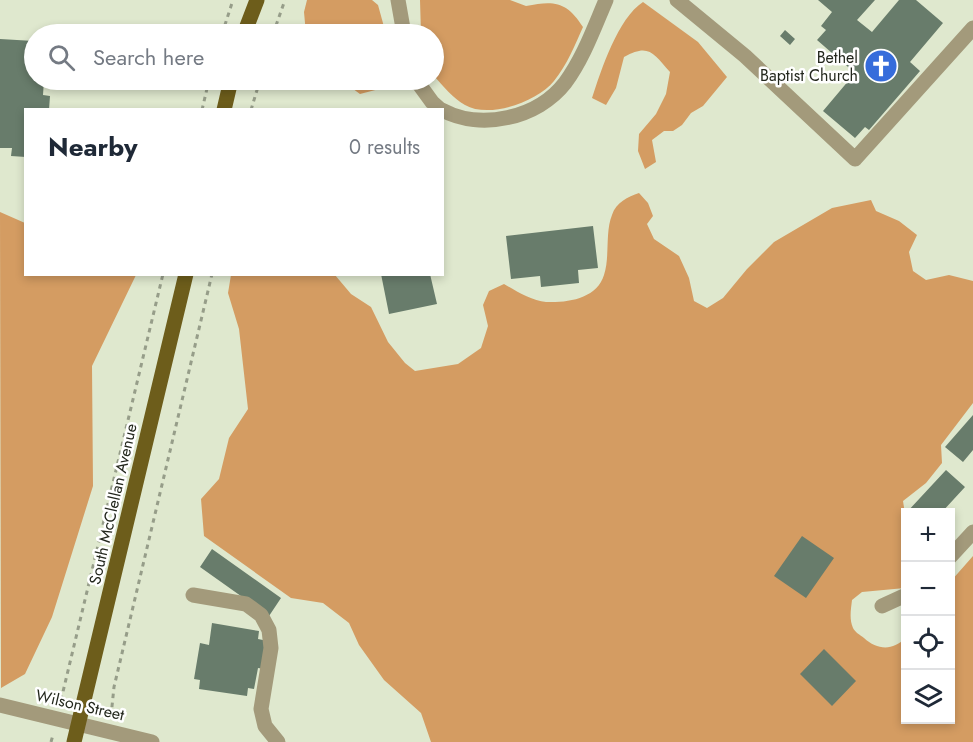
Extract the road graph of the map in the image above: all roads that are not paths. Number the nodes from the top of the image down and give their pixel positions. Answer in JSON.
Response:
{"nodes":[{"id":1,"x":257,"y":0,"type":"edge"},
{"id":2,"x":398,"y":0,"type":"edge"},
{"id":3,"x":606,"y":0,"type":"edge"},
{"id":4,"x":677,"y":0,"type":"edge"},
{"id":5,"x":248,"y":24,"type":"edge"},
{"id":6,"x":402,"y":24,"type":"edge"},
{"id":7,"x":973,"y":28,"type":"edge"},
{"id":8,"x":229,"y":90,"type":"edge"},
{"id":9,"x":423,"y":90,"type":"edge"},
{"id":10,"x":224,"y":108,"type":"edge"},
{"id":11,"x":440,"y":108,"type":"edge"},
{"id":12,"x":444,"y":111,"type":"edge"},
{"id":13,"x":186,"y":276,"type":"edge"},
{"id":14,"x":973,"y":532,"type":"edge"},
{"id":15,"x":955,"y":552,"type":"edge"},
{"id":16,"x":193,"y":595,"type":"dead end"},
{"id":17,"x":901,"y":597,"type":"edge"},
{"id":18,"x":882,"y":606,"type":"dead end"},
{"id":19,"x":0,"y":705,"type":"edge"},
{"id":20,"x":79,"y":724,"type":"junction"},
{"id":21,"x":74,"y":742,"type":"edge"},
{"id":22,"x":152,"y":742,"type":"edge"},
{"id":23,"x":278,"y":742,"type":"edge"}],
"edges":[{"from":1,"to":5,"type":"main road"},
{"from":2,"to":6,"type":"street"},
{"from":3,"to":12,"type":"street"},
{"from":4,"to":7,"type":"street"},
{"from":8,"to":10,"type":"main road"},
{"from":9,"to":11,"type":"street"},
{"from":13,"to":20,"type":"main road","name":"South McClellan Avenue"},
{"from":14,"to":15,"type":"street"},
{"from":16,"to":23,"type":"street"},
{"from":17,"to":18,"type":"street"},
{"from":19,"to":20,"type":"street","name":"Wilson Street"},
{"from":20,"to":21,"type":"main road","name":"South McClellan Avenue"},
{"from":20,"to":22,"type":"street","name":"Wilson Street"}]}
